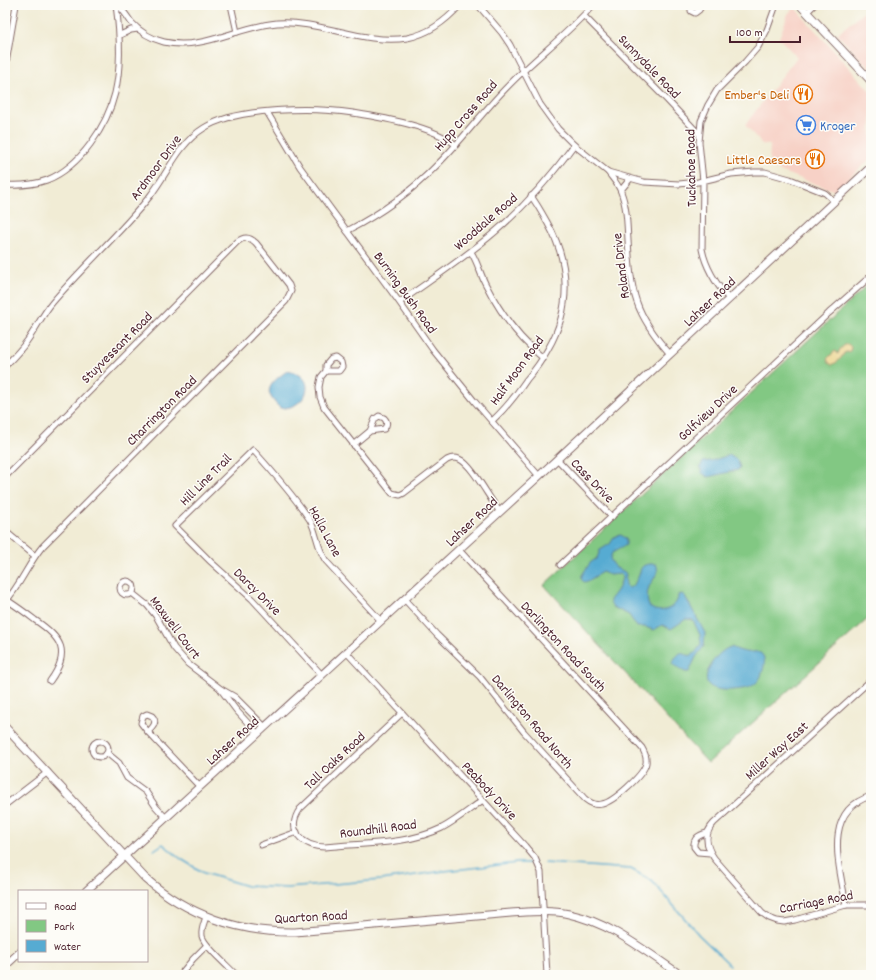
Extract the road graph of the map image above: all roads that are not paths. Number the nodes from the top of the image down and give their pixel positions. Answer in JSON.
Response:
{"nodes":[{"id":1,"x":16,"y":5,"type":"edge"},
{"id":2,"x":117,"y":5,"type":"edge"},
{"id":3,"x":231,"y":5,"type":"edge"},
{"id":4,"x":460,"y":5,"type":"edge"},
{"id":5,"x":478,"y":5,"type":"edge"},
{"id":6,"x":593,"y":5,"type":"edge"},
{"id":7,"x":693,"y":5,"type":"edge"},
{"id":8,"x":702,"y":5,"type":"edge"},
{"id":9,"x":776,"y":5,"type":"edge"},
{"id":10,"x":800,"y":5,"type":"edge"},
{"id":11,"x":814,"y":5,"type":"edge"},
{"id":12,"x":807,"y":12,"type":"junction"},
{"id":13,"x":584,"y":16,"type":"junction"},
{"id":14,"x":138,"y":29,"type":"junction"},
{"id":15,"x":238,"y":32,"type":"junction"},
{"id":16,"x":120,"y":35,"type":"junction"},
{"id":17,"x":5,"y":69,"type":"edge"},
{"id":18,"x":523,"y":70,"type":"junction"},
{"id":19,"x":871,"y":81,"type":"edge"},
{"id":20,"x":268,"y":112,"type":"junction"},
{"id":21,"x":699,"y":134,"type":"junction"},
{"id":22,"x":456,"y":145,"type":"junction"},
{"id":23,"x":574,"y":145,"type":"junction"},
{"id":24,"x":871,"y":167,"type":"edge"},
{"id":25,"x":608,"y":172,"type":"junction"},
{"id":26,"x":630,"y":179,"type":"junction"},
{"id":27,"x":702,"y":181,"type":"junction"},
{"id":28,"x":5,"y":184,"type":"edge"},
{"id":29,"x":621,"y":190,"type":"junction"},
{"id":30,"x":531,"y":196,"type":"junction"},
{"id":31,"x":834,"y":201,"type":"junction"},
{"id":32,"x":347,"y":231,"type":"junction"},
{"id":33,"x":246,"y":238,"type":"joint"},
{"id":34,"x":471,"y":252,"type":"junction"},
{"id":35,"x":871,"y":276,"type":"edge"},
{"id":36,"x":729,"y":299,"type":"junction"},
{"id":37,"x":400,"y":302,"type":"junction"},
{"id":38,"x":670,"y":354,"type":"junction"},
{"id":39,"x":543,"y":358,"type":"junction"},
{"id":40,"x":5,"y":366,"type":"edge"},
{"id":41,"x":326,"y":371,"type":"dead end"},
{"id":42,"x":492,"y":421,"type":"junction"},
{"id":43,"x":370,"y":431,"type":"dead end"},
{"id":44,"x":353,"y":445,"type":"junction"},
{"id":45,"x":253,"y":450,"type":"joint"},
{"id":46,"x":557,"y":459,"type":"junction"},
{"id":47,"x":539,"y":476,"type":"junction"},
{"id":48,"x":5,"y":477,"type":"edge"},
{"id":49,"x":500,"y":512,"type":"junction"},
{"id":50,"x":612,"y":517,"type":"junction"},
{"id":51,"x":175,"y":526,"type":"joint"},
{"id":52,"x":5,"y":531,"type":"edge"},
{"id":53,"x":459,"y":550,"type":"junction"},
{"id":54,"x":35,"y":556,"type":"junction"},
{"id":55,"x":560,"y":565,"type":"dead end"},
{"id":56,"x":132,"y":593,"type":"dead end"},
{"id":57,"x":405,"y":600,"type":"junction"},
{"id":58,"x":6,"y":601,"type":"edge"},
{"id":59,"x":381,"y":621,"type":"junction"},
{"id":60,"x":346,"y":653,"type":"junction"},
{"id":61,"x":322,"y":675,"type":"junction"},
{"id":62,"x":871,"y":680,"type":"edge"},
{"id":63,"x":50,"y":681,"type":"dead end"},
{"id":64,"x":220,"y":689,"type":"junction"},
{"id":65,"x":402,"y":713,"type":"junction"},
{"id":66,"x":5,"y":727,"type":"edge"},
{"id":67,"x":265,"y":727,"type":"junction"},
{"id":68,"x":148,"y":732,"type":"dead end"},
{"id":69,"x":258,"y":734,"type":"junction"},
{"id":70,"x":107,"y":753,"type":"dead end"},
{"id":71,"x":646,"y":762,"type":"joint"},
{"id":72,"x":48,"y":772,"type":"junction"},
{"id":73,"x":200,"y":787,"type":"junction"},
{"id":74,"x":871,"y":796,"type":"edge"},
{"id":75,"x":483,"y":800,"type":"junction"},
{"id":76,"x":5,"y":806,"type":"edge"},
{"id":77,"x":166,"y":818,"type":"junction"},
{"id":78,"x":297,"y":832,"type":"junction"},
{"id":79,"x":707,"y":833,"type":"junction"},
{"id":80,"x":262,"y":845,"type":"dead end"},
{"id":81,"x":710,"y":853,"type":"junction"},
{"id":82,"x":125,"y":856,"type":"junction"},
{"id":83,"x":87,"y":890,"type":"edge"},
{"id":84,"x":846,"y":905,"type":"junction"},
{"id":85,"x":871,"y":905,"type":"edge"},
{"id":86,"x":544,"y":912,"type":"junction"},
{"id":87,"x":206,"y":917,"type":"junction"},
{"id":88,"x":207,"y":945,"type":"junction"},
{"id":89,"x":18,"y":954,"type":"edge"},
{"id":90,"x":5,"y":966,"type":"edge"},
{"id":91,"x":180,"y":975,"type":"edge"},
{"id":92,"x":236,"y":975,"type":"edge"},
{"id":93,"x":547,"y":975,"type":"edge"},
{"id":94,"x":681,"y":975,"type":"edge"}],
"edges":[{"from":1,"to":17,"type":"street"},
{"from":2,"to":14,"type":"street"},
{"from":2,"to":16,"type":"street"},
{"from":3,"to":15,"type":"street"},
{"from":4,"to":15,"type":"street"},
{"from":5,"to":18,"type":"street"},
{"from":6,"to":13,"type":"street","name":"Hupp Cross Road"},
{"from":7,"to":8,"type":"street"},
{"from":9,"to":21,"type":"street","name":"Tuckahoe Road"},
{"from":10,"to":12,"type":"street"},
{"from":11,"to":12,"type":"street"},
{"from":12,"to":19,"type":"street"},
{"from":13,"to":18,"type":"street","name":"Hupp Cross Road"},
{"from":13,"to":21,"type":"street","name":"Sunnydale Road"},
{"from":14,"to":15,"type":"street"},
{"from":14,"to":16,"type":"street"},
{"from":16,"to":28,"type":"street"},
{"from":18,"to":22,"type":"street","name":"Hupp Cross Road"},
{"from":18,"to":23,"type":"street"},
{"from":20,"to":22,"type":"street","name":"Ardmoor Drive"},
{"from":20,"to":32,"type":"street","name":"Burning Bush Road"},
{"from":20,"to":40,"type":"street","name":"Ardmoor Drive"},
{"from":21,"to":27,"type":"street","name":"Tuckahoe Road"},
{"from":22,"to":32,"type":"street","name":"Hupp Cross Road"},
{"from":23,"to":25,"type":"street"},
{"from":23,"to":30,"type":"street","name":"Wooddale Road"},
{"from":24,"to":31,"type":"street","name":"Lahser Road"},
{"from":25,"to":26,"type":"street"},
{"from":25,"to":29,"type":"street","name":"Roland Drive"},
{"from":26,"to":27,"type":"street"},
{"from":26,"to":29,"type":"street"},
{"from":27,"to":31,"type":"street"},
{"from":27,"to":36,"type":"street","name":"Tuckahoe Road"},
{"from":29,"to":38,"type":"street","name":"Roland Drive"},
{"from":30,"to":34,"type":"street","name":"Wooddale Road"},
{"from":30,"to":39,"type":"street","name":"Half Moon Road"},
{"from":31,"to":36,"type":"street","name":"Lahser Road"},
{"from":32,"to":37,"type":"street","name":"Burning Bush Road"},
{"from":33,"to":48,"type":"street","name":"Stuyvessant Road"},
{"from":33,"to":54,"type":"street","name":"Charrington Road"},
{"from":34,"to":37,"type":"street","name":"Wooddale Road"},
{"from":34,"to":39,"type":"street"},
{"from":35,"to":50,"type":"street","name":"Golfview Drive"},
{"from":36,"to":38,"type":"street","name":"Lahser Road"},
{"from":37,"to":42,"type":"street","name":"Burning Bush Road"},
{"from":38,"to":46,"type":"street","name":"Lahser Road"},
{"from":39,"to":42,"type":"street","name":"Half Moon Road"},
{"from":41,"to":44,"type":"street"},
{"from":42,"to":47,"type":"street","name":"Burning Bush Road"},
{"from":43,"to":44,"type":"street"},
{"from":44,"to":49,"type":"street"},
{"from":45,"to":51,"type":"street","name":"Hill Line Trail"},
{"from":45,"to":59,"type":"street","name":"Halla Lane"},
{"from":46,"to":47,"type":"street","name":"Lahser Road"},
{"from":46,"to":50,"type":"street","name":"Cass Drive"},
{"from":47,"to":49,"type":"street","name":"Lahser Road"},
{"from":49,"to":53,"type":"street","name":"Lahser Road"},
{"from":50,"to":55,"type":"street","name":"Golfview Drive"},
{"from":51,"to":61,"type":"street","name":"Darcy Drive"},
{"from":52,"to":54,"type":"street"},
{"from":53,"to":57,"type":"street","name":"Lahser Road"},
{"from":53,"to":71,"type":"street","name":"Darlington Road South"},
{"from":54,"to":58,"type":"street","name":"Charrington Road"},
{"from":56,"to":64,"type":"street","name":"Maxwell Court"},
{"from":57,"to":59,"type":"street","name":"Lahser Road"},
{"from":57,"to":71,"type":"street","name":"Darlington Road North"},
{"from":58,"to":63,"type":"street"},
{"from":59,"to":60,"type":"street","name":"Lahser Road"},
{"from":60,"to":61,"type":"street","name":"Lahser Road"},
{"from":60,"to":65,"type":"street","name":"Peabody Drive"},
{"from":61,"to":67,"type":"street","name":"Lahser Road"},
{"from":62,"to":79,"type":"street","name":"Miller Way East"},
{"from":64,"to":67,"type":"street","name":"Maxwell Court"},
{"from":64,"to":69,"type":"street","name":"Maxwell Court"},
{"from":65,"to":75,"type":"street","name":"Peabody Drive"},
{"from":65,"to":78,"type":"street","name":"Tall Oaks Road"},
{"from":66,"to":72,"type":"street","name":"Quarton Road"},
{"from":67,"to":69,"type":"street","name":"Lahser Road"},
{"from":68,"to":73,"type":"street"},
{"from":69,"to":73,"type":"street","name":"Lahser Road"},
{"from":70,"to":77,"type":"street"},
{"from":72,"to":76,"type":"street"},
{"from":72,"to":82,"type":"street","name":"Quarton Road"},
{"from":73,"to":77,"type":"street","name":"Lahser Road"},
{"from":74,"to":84,"type":"street"},
{"from":75,"to":78,"type":"street","name":"Roundhill Road"},
{"from":75,"to":86,"type":"street","name":"Peabody Drive"},
{"from":77,"to":82,"type":"street","name":"Lahser Road"},
{"from":78,"to":80,"type":"street"},
{"from":79,"to":81,"type":"street","name":"Carriage Road"},
{"from":79,"to":81,"type":"street","name":"Miller Way East"},
{"from":81,"to":84,"type":"street","name":"Carriage Road"},
{"from":82,"to":83,"type":"street","name":"Lahser Road"},
{"from":82,"to":87,"type":"street","name":"Quarton Road"},
{"from":84,"to":85,"type":"street","name":"Carriage Road"},
{"from":86,"to":87,"type":"street","name":"Quarton Road"},
{"from":86,"to":93,"type":"street","name":"Peabody Drive"},
{"from":86,"to":94,"type":"street","name":"Quarton Road"},
{"from":87,"to":88,"type":"street"},
{"from":88,"to":91,"type":"street"},
{"from":88,"to":92,"type":"street"},
{"from":89,"to":90,"type":"street"}]}
